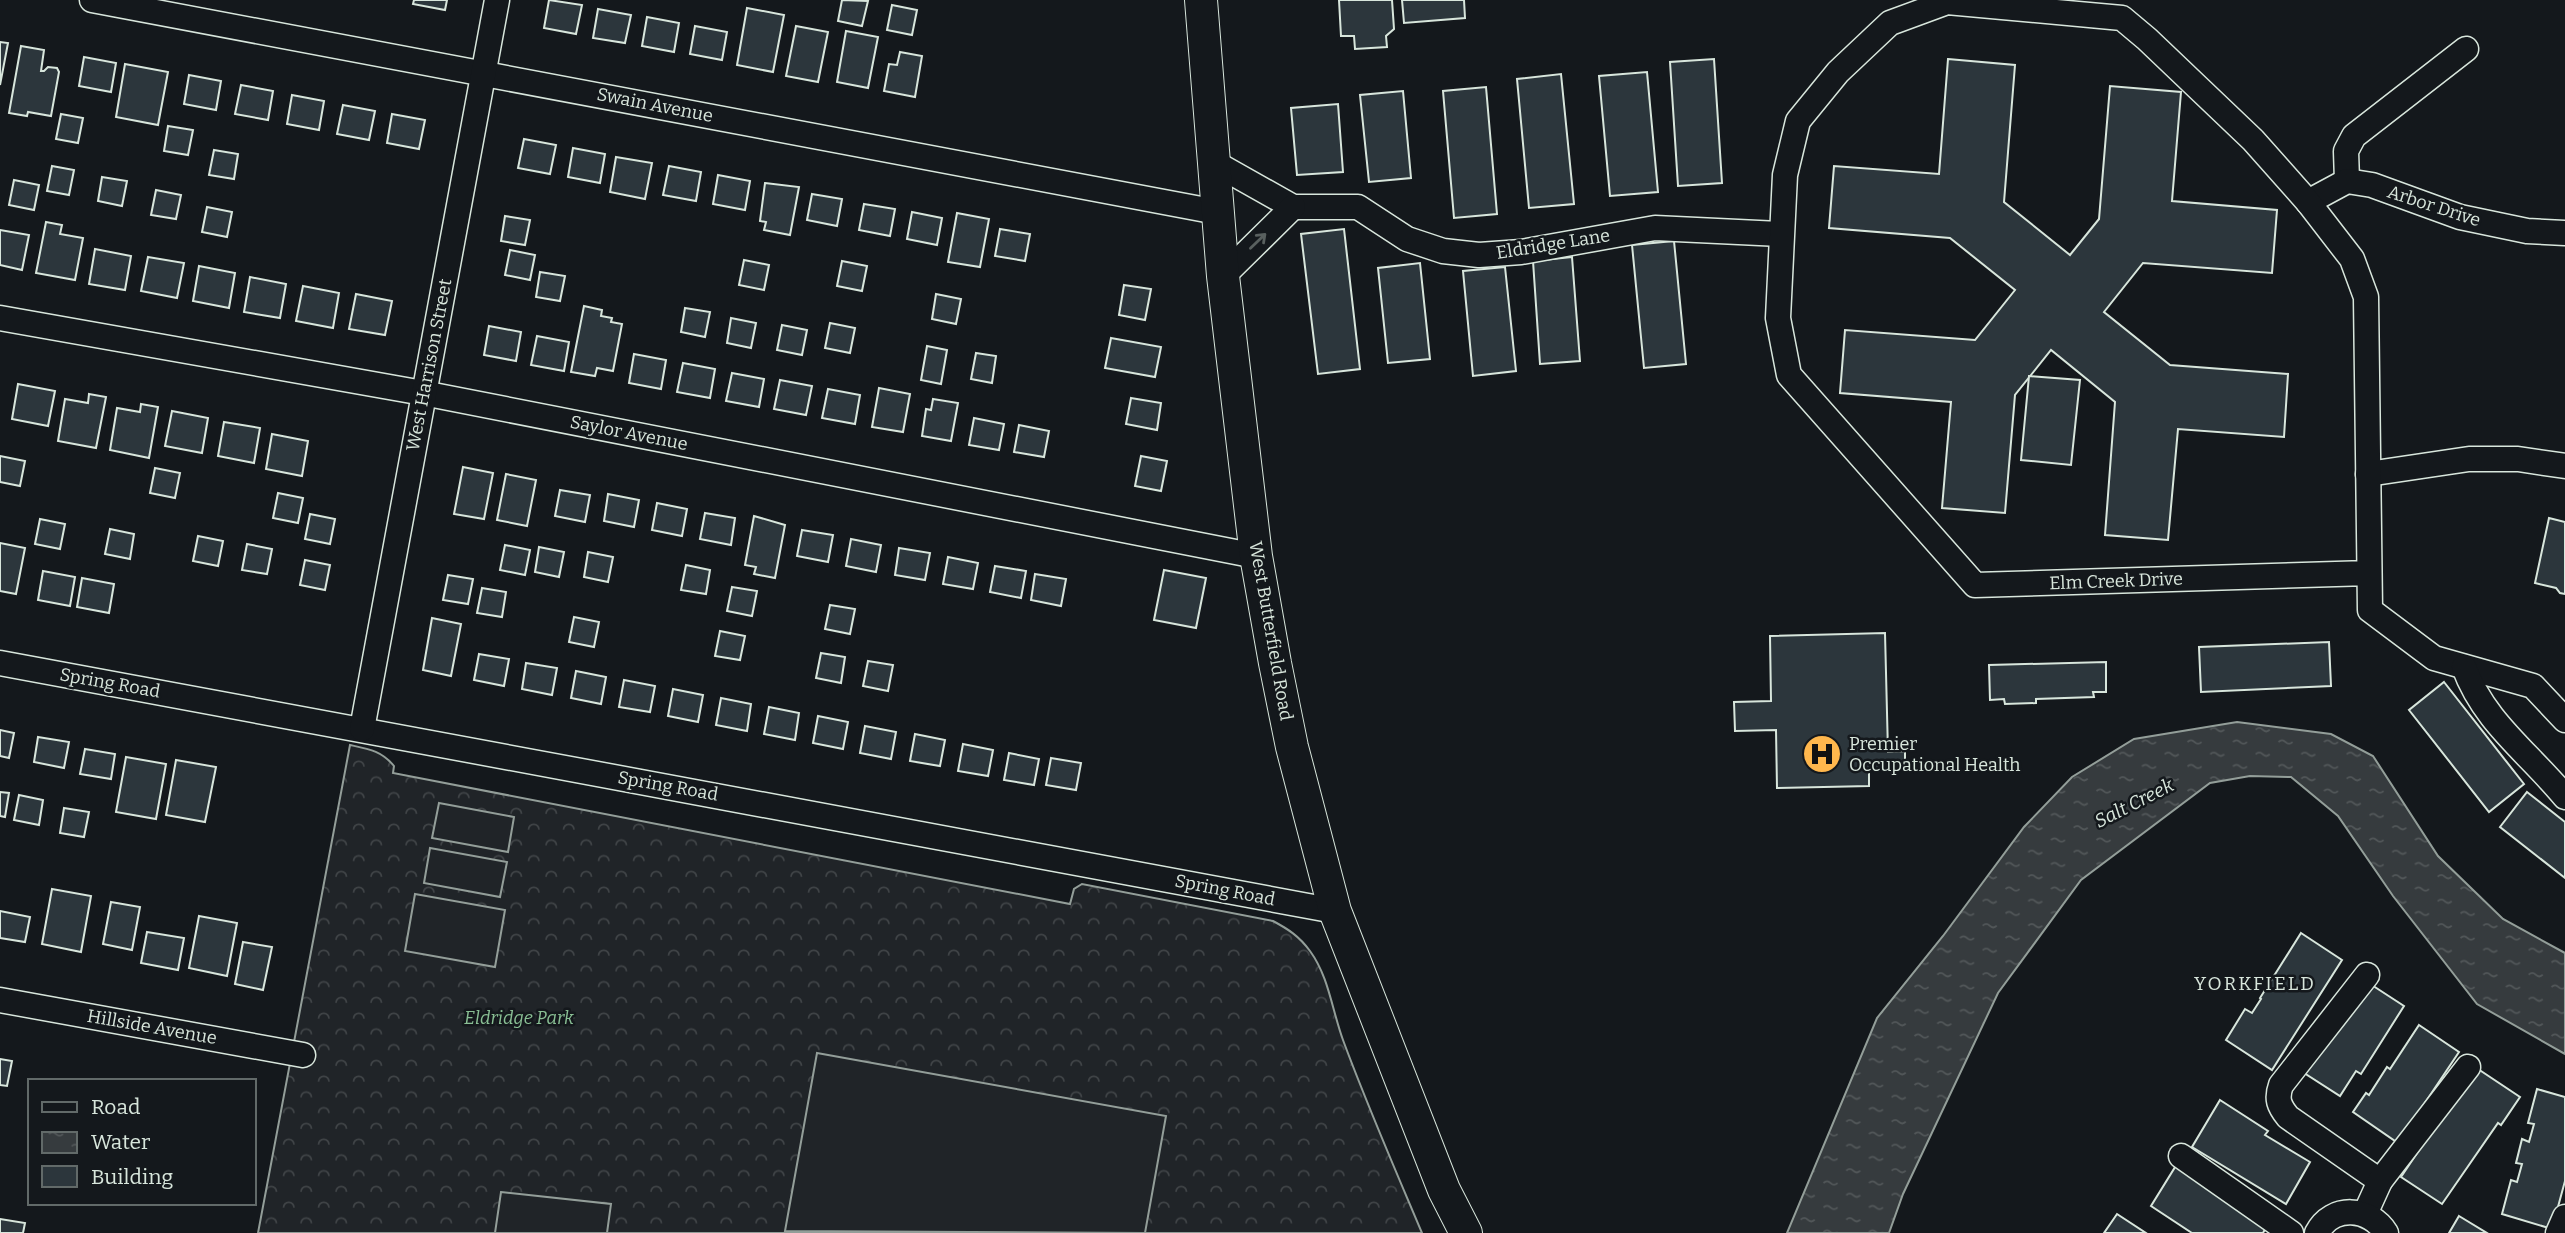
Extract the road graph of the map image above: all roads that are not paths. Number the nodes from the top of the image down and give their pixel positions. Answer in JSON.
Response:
{"nodes":[{"id":1,"x":92,"y":0,"type":"edge"},
{"id":2,"x":497,"y":0,"type":"edge"},
{"id":3,"x":1201,"y":0,"type":"edge"},
{"id":4,"x":2050,"y":6,"type":"edge"},
{"id":5,"x":2466,"y":49,"type":"dead end"},
{"id":6,"x":484,"y":73,"type":"junction"},
{"id":7,"x":1213,"y":162,"type":"junction"},
{"id":8,"x":2347,"y":181,"type":"junction"},
{"id":9,"x":2308,"y":202,"type":"junction"},
{"id":10,"x":1293,"y":207,"type":"junction"},
{"id":11,"x":1217,"y":212,"type":"junction"},
{"id":12,"x":2565,"y":233,"type":"edge"},
{"id":13,"x":1781,"y":234,"type":"junction"},
{"id":14,"x":1223,"y":276,"type":"junction"},
{"id":15,"x":0,"y":318,"type":"edge"},
{"id":16,"x":423,"y":393,"type":"junction"},
{"id":17,"x":2565,"y":466,"type":"edge"},
{"id":18,"x":2368,"y":474,"type":"junction"},
{"id":19,"x":1256,"y":556,"type":"junction"},
{"id":20,"x":2369,"y":573,"type":"junction"},
{"id":21,"x":0,"y":663,"type":"edge"},
{"id":22,"x":2464,"y":667,"type":"junction"},
{"id":23,"x":2565,"y":720,"type":"edge"},
{"id":24,"x":362,"y":729,"type":"junction"},
{"id":25,"x":2565,"y":797,"type":"edge"},
{"id":26,"x":1335,"y":911,"type":"junction"},
{"id":27,"x":2367,"y":975,"type":"dead end"},
{"id":28,"x":0,"y":1000,"type":"edge"},
{"id":29,"x":303,"y":1055,"type":"dead end"},
{"id":30,"x":2468,"y":1067,"type":"dead end"},
{"id":31,"x":2181,"y":1156,"type":"dead end"},
{"id":32,"x":2380,"y":1181,"type":"junction"},
{"id":33,"x":2365,"y":1214,"type":"junction"},
{"id":34,"x":2565,"y":1217,"type":"edge"},
{"id":35,"x":1466,"y":1233,"type":"edge"},
{"id":36,"x":2291,"y":1233,"type":"edge"},
{"id":37,"x":2317,"y":1233,"type":"edge"},
{"id":38,"x":2386,"y":1233,"type":"edge"},
{"id":39,"x":2558,"y":1233,"type":"edge"}],
"edges":[{"from":1,"to":6,"type":"street","name":"Swain Avenue"},
{"from":2,"to":6,"type":"street","name":"West Harrison Street"},
{"from":3,"to":7,"type":"main road","name":"West Butterfield Road"},
{"from":4,"to":9,"type":"street","name":"Elm Creek Drive"},
{"from":4,"to":13,"type":"street","name":"Elm Creek Drive"},
{"from":5,"to":8,"type":"street"},
{"from":6,"to":11,"type":"street","name":"Swain Avenue"},
{"from":6,"to":16,"type":"street","name":"West Harrison Street"},
{"from":7,"to":10,"type":"street","name":"Eldridge Lane"},
{"from":7,"to":11,"type":"main road","name":"West Butterfield Road"},
{"from":8,"to":9,"type":"street"},
{"from":8,"to":12,"type":"street","name":"Arbor Drive"},
{"from":9,"to":18,"type":"street","name":"Elm Creek Drive"},
{"from":10,"to":13,"type":"street","name":"Eldridge Lane"},
{"from":14,"to":10,"type":"street","one_way":true},
{"from":11,"to":14,"type":"main road","name":"West Butterfield Road"},
{"from":13,"to":20,"type":"street","name":"Elm Creek Drive"},
{"from":14,"to":19,"type":"main road","name":"West Butterfield Road"},
{"from":15,"to":16,"type":"street","name":"Saylor Avenue"},
{"from":16,"to":19,"type":"street","name":"Saylor Avenue"},
{"from":16,"to":24,"type":"street","name":"West Harrison Street"},
{"from":17,"to":18,"type":"street"},
{"from":18,"to":20,"type":"street","name":"Elm Creek Drive"},
{"from":19,"to":26,"type":"main road","name":"West Butterfield Road"},
{"from":20,"to":22,"type":"street"},
{"from":21,"to":24,"type":"street","name":"Spring Road"},
{"from":22,"to":23,"type":"street"},
{"from":22,"to":25,"type":"street"},
{"from":24,"to":26,"type":"street","name":"Spring Road"},
{"from":26,"to":35,"type":"main road","name":"West Butterfield Road"},
{"from":27,"to":32,"type":"street"},
{"from":28,"to":29,"type":"street","name":"Hillside Avenue"},
{"from":30,"to":32,"type":"street"},
{"from":31,"to":36,"type":"street"},
{"from":32,"to":33,"type":"street"},
{"from":33,"to":37,"type":"street"},
{"from":33,"to":38,"type":"street"},
{"from":34,"to":39,"type":"street"}]}
